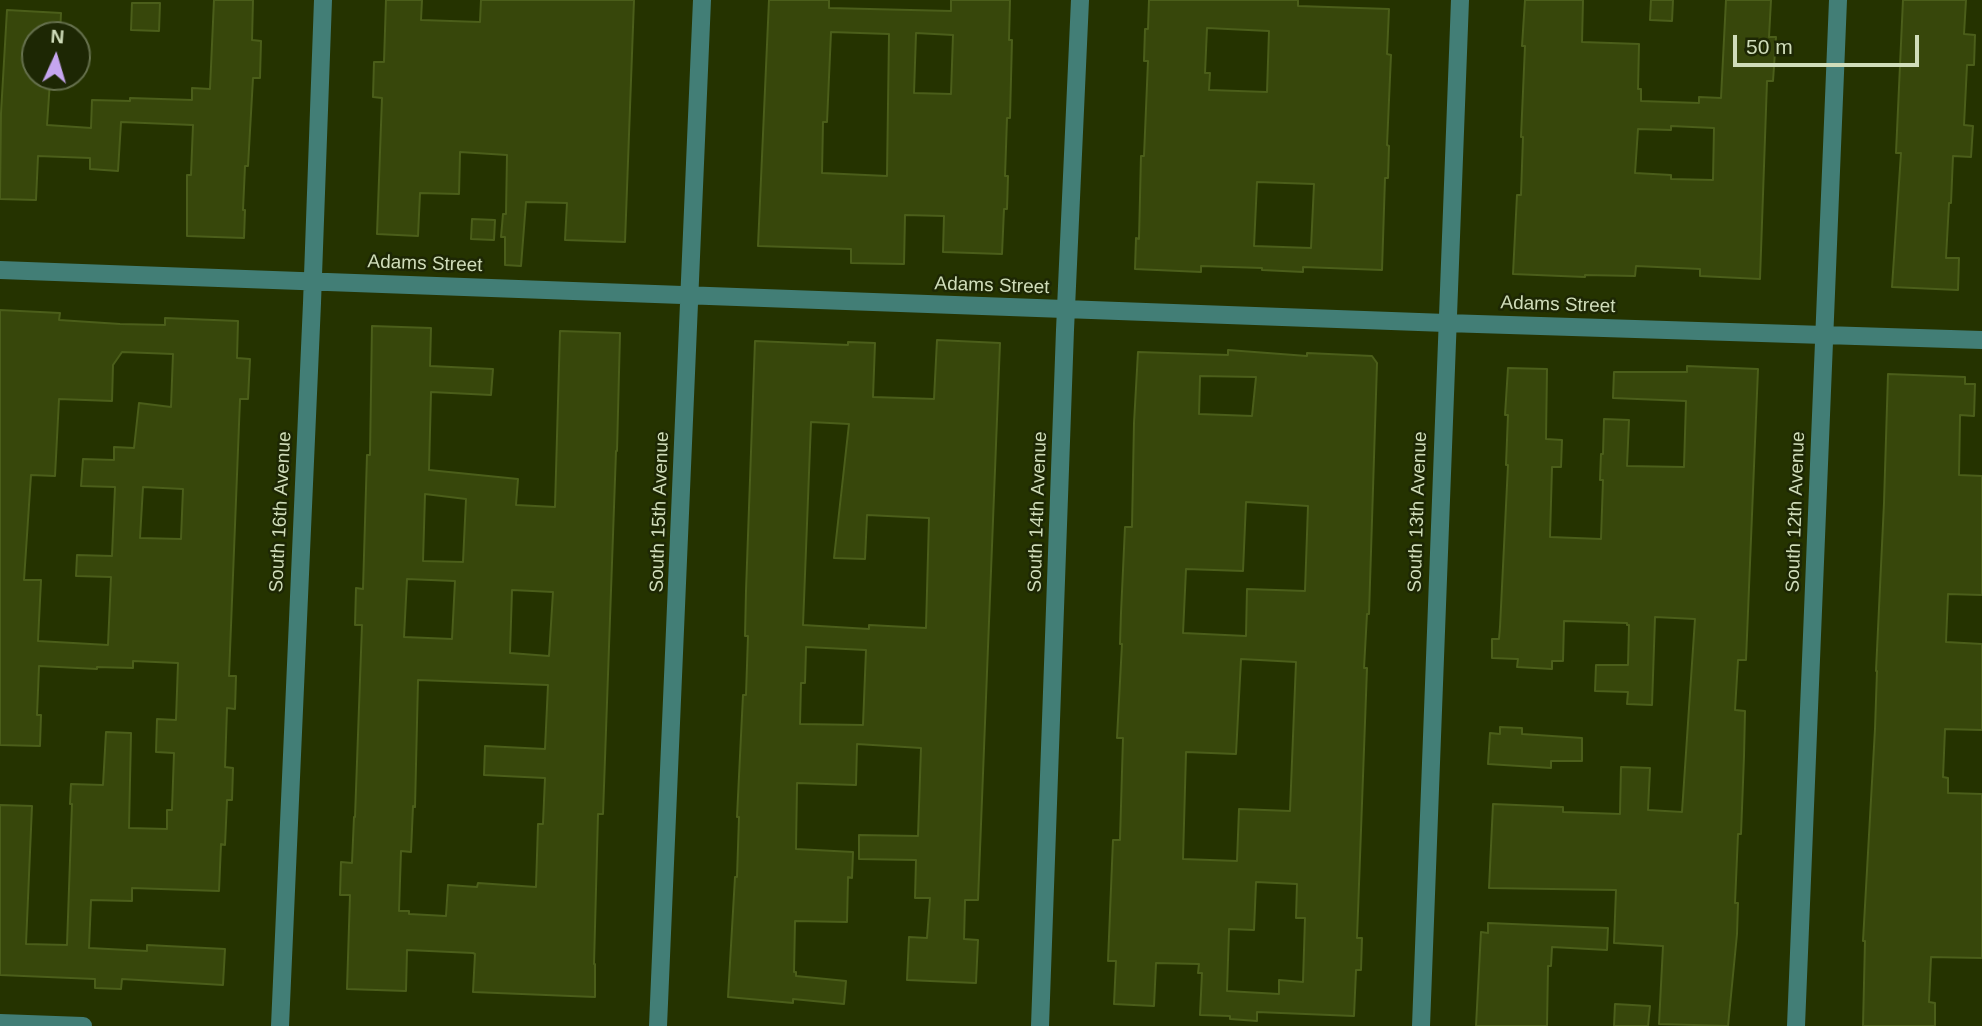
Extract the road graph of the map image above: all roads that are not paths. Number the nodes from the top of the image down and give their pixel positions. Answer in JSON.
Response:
{"nodes":[{"id":1,"x":323,"y":0,"type":"edge"},
{"id":2,"x":702,"y":0,"type":"edge"},
{"id":3,"x":1080,"y":0,"type":"edge"},
{"id":4,"x":1460,"y":0,"type":"edge"},
{"id":5,"x":1839,"y":0,"type":"edge"},
{"id":6,"x":0,"y":270,"type":"edge"},
{"id":7,"x":313,"y":281,"type":"junction"},
{"id":8,"x":691,"y":295,"type":"junction"},
{"id":9,"x":1066,"y":309,"type":"junction"},
{"id":10,"x":1446,"y":323,"type":"junction"},
{"id":11,"x":1824,"y":334,"type":"junction"},
{"id":12,"x":1982,"y":340,"type":"edge"},
{"id":13,"x":0,"y":1023,"type":"edge"},
{"id":14,"x":83,"y":1026,"type":"edge"},
{"id":15,"x":280,"y":1026,"type":"edge"},
{"id":16,"x":658,"y":1026,"type":"edge"},
{"id":17,"x":1040,"y":1026,"type":"edge"},
{"id":18,"x":1421,"y":1026,"type":"edge"},
{"id":19,"x":1796,"y":1026,"type":"edge"}],
"edges":[{"from":1,"to":7,"type":"street","name":"South 16th Avenue"},
{"from":2,"to":8,"type":"street","name":"South 15th Avenue"},
{"from":3,"to":9,"type":"street","name":"South 14th Avenue"},
{"from":4,"to":10,"type":"street","name":"South 13th Avenue"},
{"from":5,"to":11,"type":"street","name":"South 12th Avenue"},
{"from":6,"to":7,"type":"street","name":"Adams Street"},
{"from":7,"to":8,"type":"street","name":"Adams Street"},
{"from":7,"to":15,"type":"street","name":"South 16th Avenue"},
{"from":8,"to":9,"type":"street","name":"Adams Street"},
{"from":8,"to":16,"type":"street","name":"South 15th Avenue"},
{"from":9,"to":10,"type":"street","name":"Adams Street"},
{"from":9,"to":17,"type":"street","name":"South 14th Avenue"},
{"from":10,"to":11,"type":"street","name":"Adams Street"},
{"from":10,"to":18,"type":"street","name":"South 13th Avenue"},
{"from":11,"to":12,"type":"street","name":"Adams Street"},
{"from":11,"to":19,"type":"street","name":"South 12th Avenue"},
{"from":13,"to":14,"type":"street"}]}
